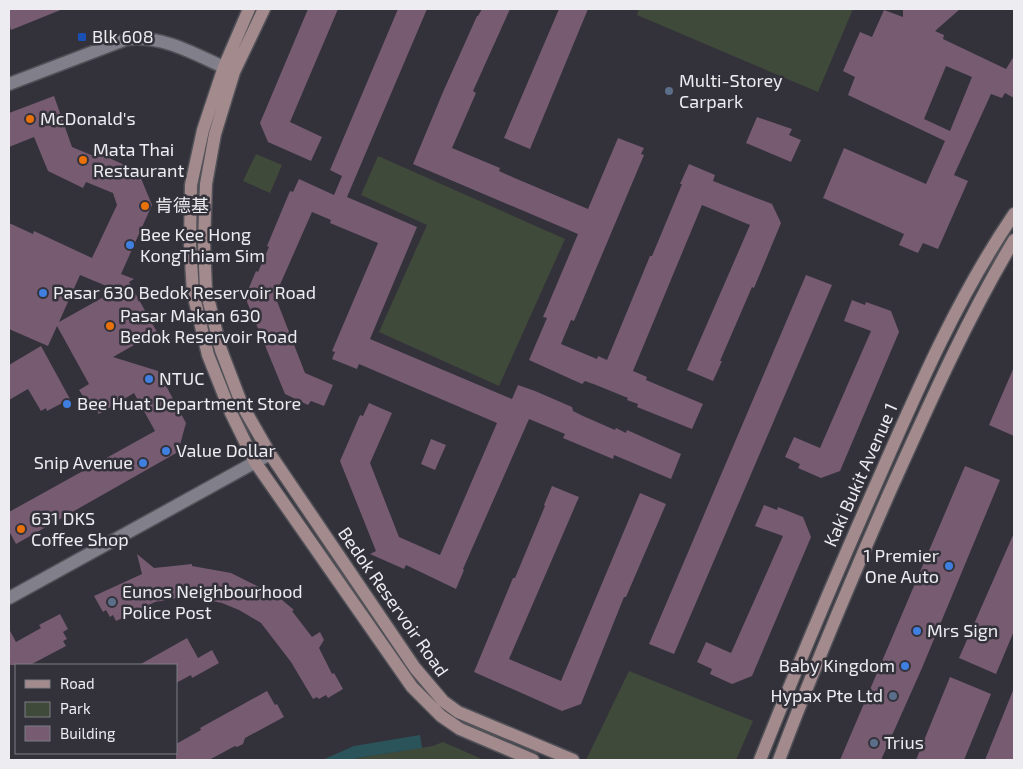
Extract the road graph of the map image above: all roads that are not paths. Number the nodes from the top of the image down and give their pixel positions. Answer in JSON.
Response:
{"nodes":[{"id":1,"x":249,"y":9,"type":"edge"},
{"id":2,"x":264,"y":9,"type":"edge"},
{"id":3,"x":229,"y":70,"type":"junction"},
{"id":4,"x":9,"y":84,"type":"edge"},
{"id":5,"x":1014,"y":214,"type":"edge"},
{"id":6,"x":1014,"y":240,"type":"edge"},
{"id":7,"x":270,"y":454,"type":"junction"},
{"id":8,"x":255,"y":462,"type":"junction"},
{"id":9,"x":9,"y":598,"type":"edge"},
{"id":10,"x":533,"y":760,"type":"edge"},
{"id":11,"x":573,"y":760,"type":"edge"},
{"id":12,"x":760,"y":760,"type":"edge"},
{"id":13,"x":779,"y":760,"type":"edge"}],
"edges":[{"from":1,"to":3,"type":"main road","name":"Bedok Reservoir Road"},
{"from":2,"to":3,"type":"main road","name":"Bedok Reservoir Road"},
{"from":3,"to":4,"type":"street"},
{"from":3,"to":7,"type":"main road","name":"Bedok Reservoir Road"},
{"from":3,"to":8,"type":"main road","name":"Bedok Reservoir Road"},
{"from":5,"to":12,"type":"main road","name":"Kaki Bukit Avenue 1"},
{"from":6,"to":13,"type":"main road","name":"Kaki Bukit Avenue 1"},
{"from":7,"to":8,"type":"street"},
{"from":7,"to":11,"type":"main road","name":"Bedok Reservoir Road"},
{"from":8,"to":9,"type":"street"},
{"from":8,"to":10,"type":"main road","name":"Bedok Reservoir Road"}]}
